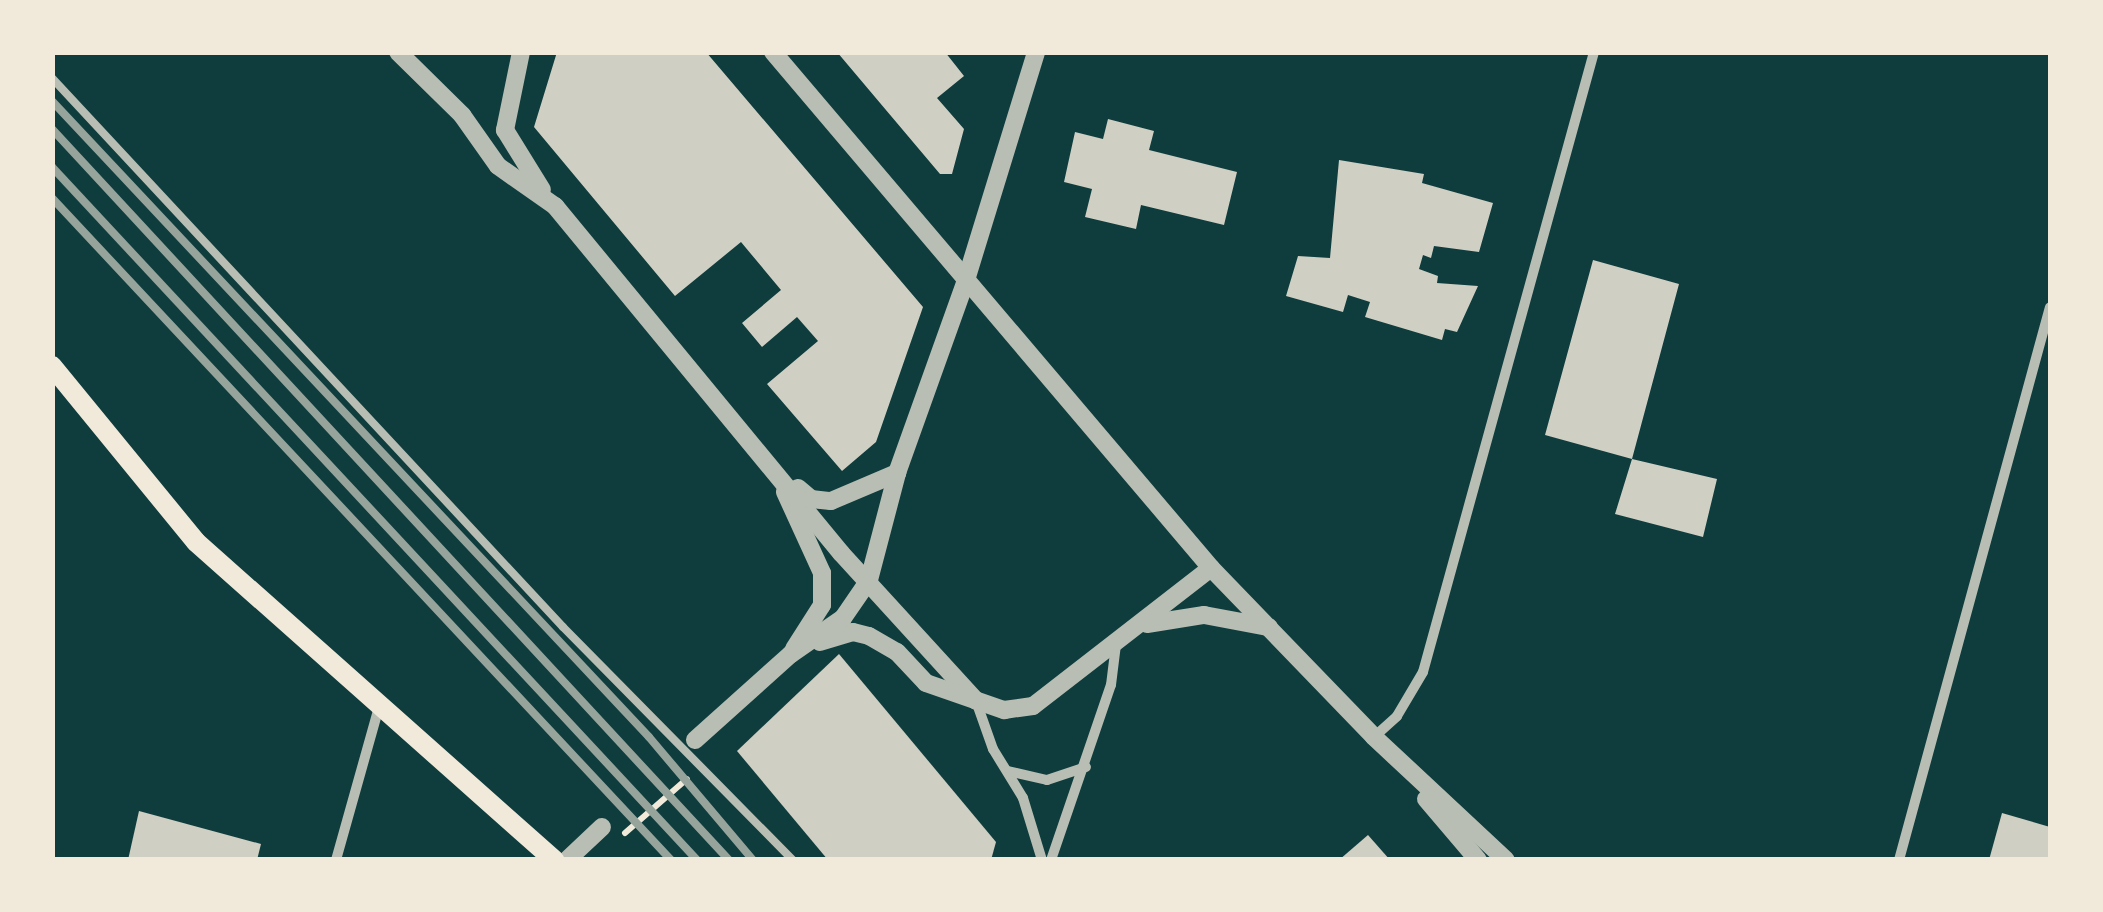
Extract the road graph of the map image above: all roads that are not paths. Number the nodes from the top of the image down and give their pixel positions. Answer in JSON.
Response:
{"nodes":[{"id":1,"x":398,"y":52,"type":"edge"},
{"id":2,"x":521,"y":52,"type":"edge"},
{"id":3,"x":774,"y":52,"type":"edge"},
{"id":4,"x":1036,"y":52,"type":"edge"},
{"id":5,"x":1594,"y":52,"type":"edge"},
{"id":6,"x":52,"y":78,"type":"edge"},
{"id":7,"x":556,"y":206,"type":"junction"},
{"id":8,"x":966,"y":280,"type":"junction"},
{"id":9,"x":2050,"y":306,"type":"edge"},
{"id":10,"x":52,"y":366,"type":"edge"},
{"id":11,"x":775,"y":469,"type":"junction"},
{"id":12,"x":896,"y":472,"type":"junction"},
{"id":13,"x":1212,"y":568,"type":"junction"},
{"id":14,"x":870,"y":580,"type":"junction"},
{"id":15,"x":1142,"y":625,"type":"junction"},
{"id":16,"x":1269,"y":628,"type":"junction"},
{"id":17,"x":1116,"y":646,"type":"junction"},
{"id":18,"x":791,"y":654,"type":"junction"},
{"id":19,"x":976,"y":701,"type":"junction"},
{"id":20,"x":379,"y":706,"type":"junction"},
{"id":21,"x":1374,"y":737,"type":"junction"},
{"id":22,"x":695,"y":740,"type":"dead end"},
{"id":23,"x":1086,"y":768,"type":"junction"},
{"id":24,"x":1008,"y":771,"type":"junction"},
{"id":25,"x":602,"y":827,"type":"dead end"},
{"id":26,"x":336,"y":860,"type":"edge"},
{"id":27,"x":554,"y":860,"type":"edge"},
{"id":28,"x":567,"y":860,"type":"edge"},
{"id":29,"x":794,"y":860,"type":"edge"},
{"id":30,"x":1042,"y":860,"type":"edge"},
{"id":31,"x":1051,"y":860,"type":"edge"},
{"id":32,"x":1478,"y":860,"type":"edge"},
{"id":33,"x":1506,"y":860,"type":"edge"},
{"id":34,"x":1898,"y":860,"type":"edge"}],
"edges":[{"from":1,"to":7,"type":"street"},
{"from":2,"to":7,"type":"street"},
{"from":3,"to":8,"type":"street"},
{"from":4,"to":8,"type":"street"},
{"from":5,"to":21,"type":"street"},
{"from":6,"to":29,"type":"lane"},
{"from":7,"to":11,"type":"street"},
{"from":8,"to":12,"type":"street"},
{"from":8,"to":13,"type":"street"},
{"from":9,"to":34,"type":"street"},
{"from":10,"to":20,"type":"main road"},
{"from":11,"to":12,"type":"street"},
{"from":11,"to":14,"type":"street"},
{"from":11,"to":18,"type":"street"},
{"from":12,"to":14,"type":"street"},
{"from":13,"to":15,"type":"street"},
{"from":13,"to":16,"type":"street"},
{"from":14,"to":18,"type":"street"},
{"from":14,"to":19,"type":"street"},
{"from":15,"to":16,"type":"street"},
{"from":15,"to":17,"type":"street"},
{"from":16,"to":21,"type":"street"},
{"from":17,"to":19,"type":"street"},
{"from":17,"to":23,"type":"street"},
{"from":18,"to":19,"type":"street"},
{"from":18,"to":22,"type":"street"},
{"from":19,"to":24,"type":"street"},
{"from":20,"to":26,"type":"street"},
{"from":20,"to":27,"type":"main road"},
{"from":21,"to":32,"type":"street"},
{"from":21,"to":33,"type":"street"},
{"from":23,"to":24,"type":"street"},
{"from":23,"to":31,"type":"street"},
{"from":24,"to":30,"type":"street"},
{"from":25,"to":28,"type":"street"}]}
